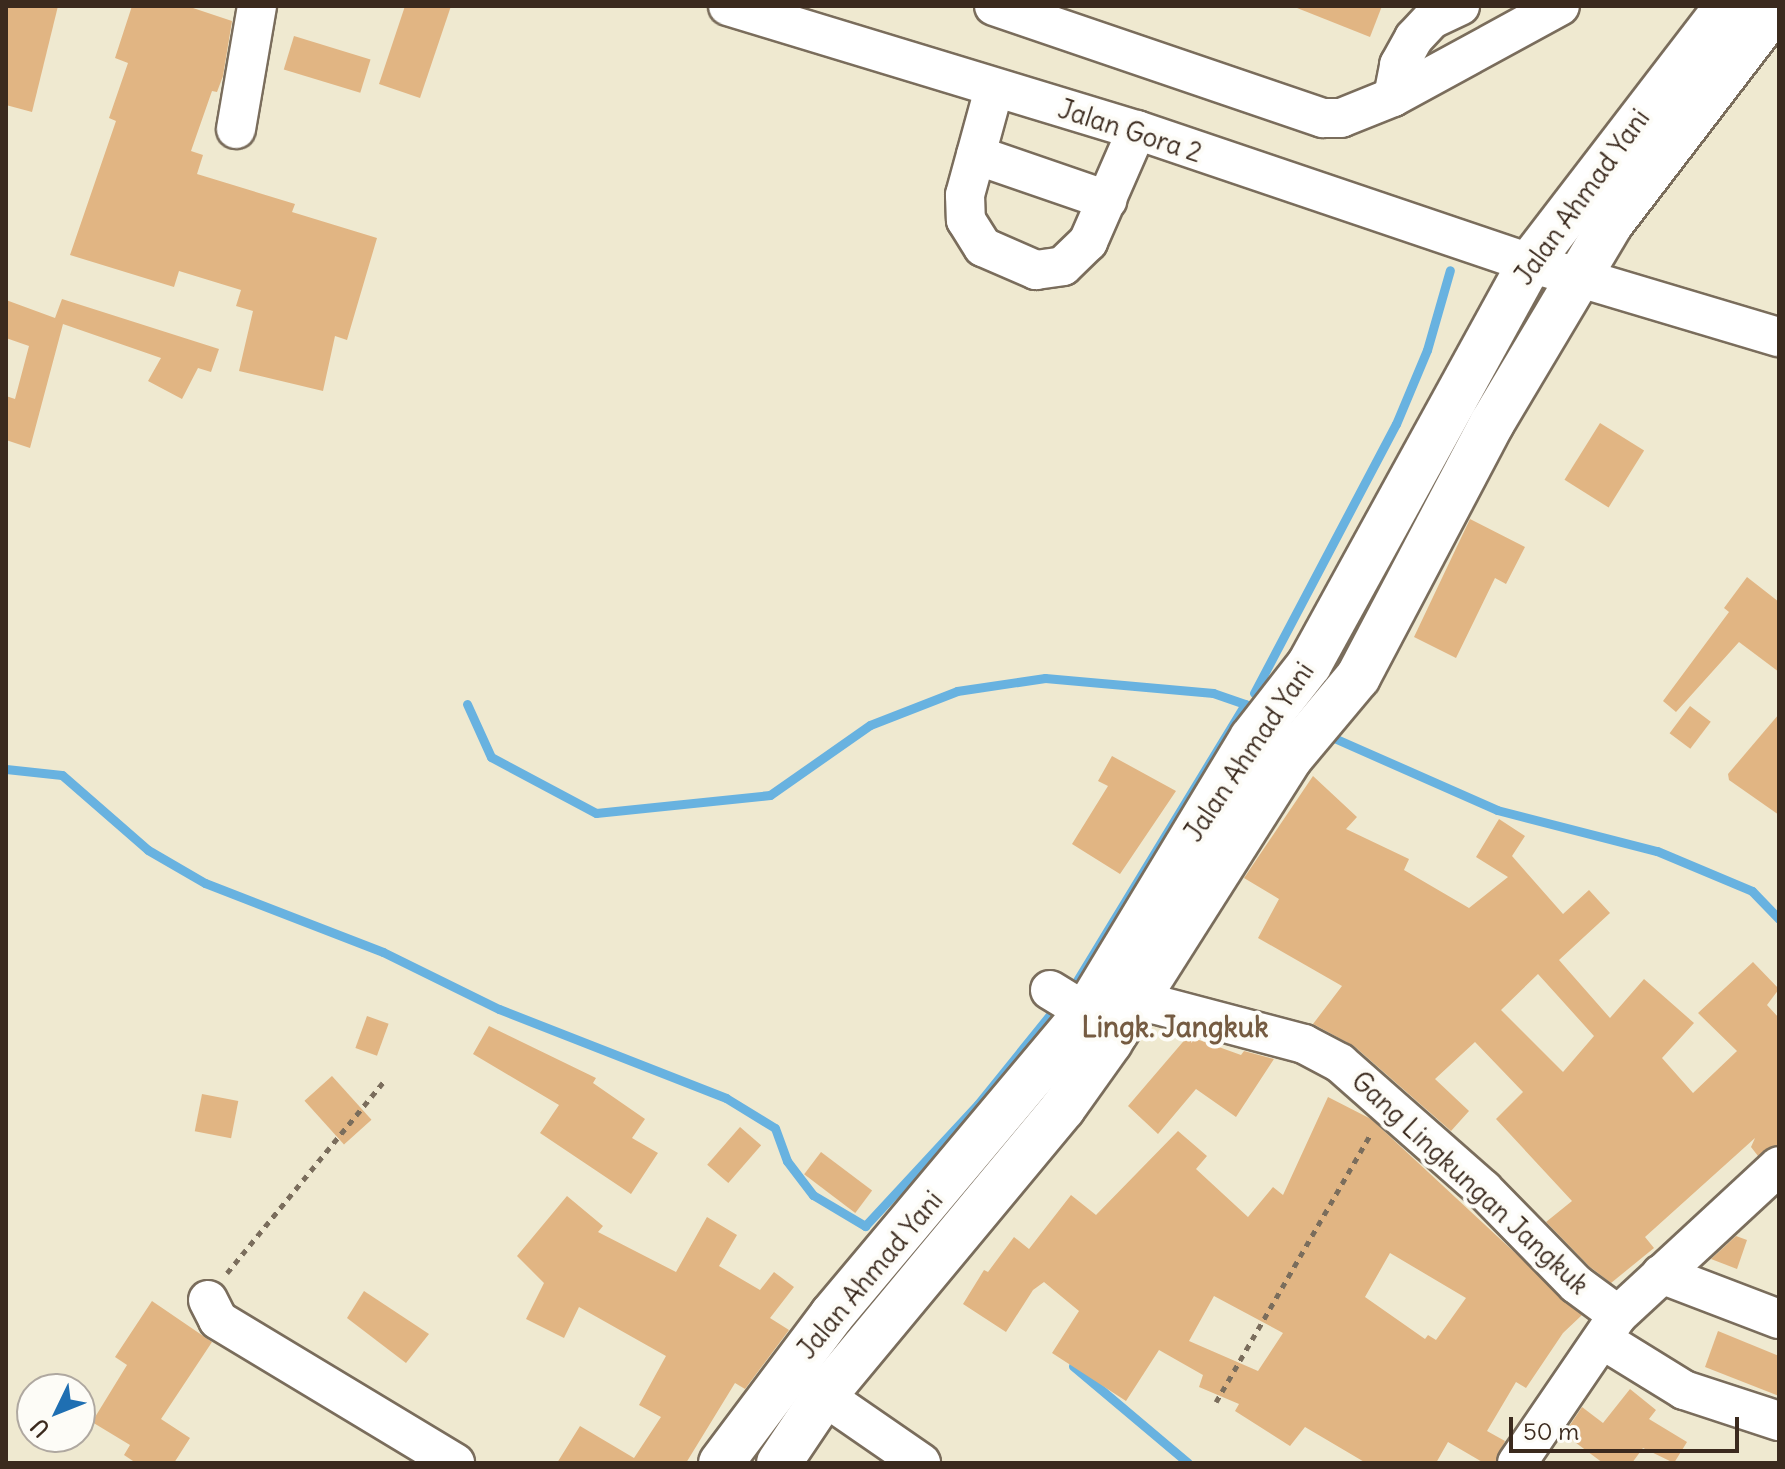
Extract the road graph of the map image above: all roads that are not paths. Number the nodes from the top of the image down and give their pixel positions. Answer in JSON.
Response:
{"nodes":[{"id":1,"x":257,"y":6,"type":"edge"},
{"id":2,"x":994,"y":6,"type":"edge"},
{"id":3,"x":1460,"y":6,"type":"edge"},
{"id":4,"x":1560,"y":6,"type":"edge"},
{"id":5,"x":1727,"y":6,"type":"edge"},
{"id":6,"x":1777,"y":6,"type":"edge"},
{"id":7,"x":752,"y":10,"type":"edge"},
{"id":8,"x":994,"y":89,"type":"junction"},
{"id":9,"x":1393,"y":97,"type":"junction"},
{"id":10,"x":236,"y":129,"type":"dead end"},
{"id":11,"x":1137,"y":130,"type":"junction"},
{"id":12,"x":976,"y":155,"type":"junction"},
{"id":13,"x":1107,"y":200,"type":"junction"},
{"id":14,"x":1530,"y":263,"type":"junction"},
{"id":15,"x":1581,"y":275,"type":"junction"},
{"id":16,"x":1779,"y":337,"type":"edge"},
{"id":17,"x":1337,"y":614,"type":"junction"},
{"id":18,"x":1381,"y":634,"type":"junction"},
{"id":19,"x":1226,"y":819,"type":"junction"},
{"id":20,"x":1139,"y":995,"type":"junction"},
{"id":21,"x":1779,"y":1166,"type":"edge"},
{"id":22,"x":1661,"y":1274,"type":"junction"},
{"id":23,"x":208,"y":1300,"type":"road end"},
{"id":24,"x":1779,"y":1319,"type":"edge"},
{"id":25,"x":1610,"y":1327,"type":"junction"},
{"id":26,"x":824,"y":1396,"type":"junction"},
{"id":27,"x":1779,"y":1421,"type":"edge"},
{"id":28,"x":455,"y":1463,"type":"edge"},
{"id":29,"x":721,"y":1463,"type":"edge"},
{"id":30,"x":779,"y":1463,"type":"edge"},
{"id":31,"x":921,"y":1463,"type":"edge"},
{"id":32,"x":1517,"y":1463,"type":"edge"}],
"edges":[{"from":1,"to":10,"type":"street"},
{"from":2,"to":9,"type":"street"},
{"from":3,"to":9,"type":"street"},
{"from":4,"to":9,"type":"street"},
{"from":5,"to":14,"type":"highway","name":"Jalan Ahmad Yani"},
{"from":6,"to":15,"type":"highway"},
{"from":7,"to":8,"type":"street","name":"Jalan Gora 2"},
{"from":8,"to":11,"type":"street","name":"Jalan Gora 2"},
{"from":8,"to":12,"type":"street"},
{"from":11,"to":13,"type":"street"},
{"from":11,"to":14,"type":"street","name":"Jalan Gora 2"},
{"from":12,"to":13,"type":"street"},
{"from":12,"to":13,"type":"street"},
{"from":14,"to":15,"type":"street","name":"Jalan Gora 2"},
{"from":14,"to":17,"type":"highway","name":"Jalan Ahmad Yani"},
{"from":15,"to":16,"type":"street","name":"Jalan Gora 2"},
{"from":15,"to":18,"type":"highway"},
{"from":17,"to":18,"type":"highway"},
{"from":17,"to":19,"type":"highway","name":"Jalan Ahmad Yani"},
{"from":18,"to":19,"type":"highway"},
{"from":19,"to":20,"type":"highway"},
{"from":19,"to":29,"type":"highway","name":"Jalan Ahmad Yani"},
{"from":20,"to":25,"type":"street","name":"Gang Lingkungan Jangkuk"},
{"from":20,"to":26,"type":"highway"},
{"from":21,"to":22,"type":"street"},
{"from":22,"to":24,"type":"street"},
{"from":22,"to":25,"type":"street"},
{"from":23,"to":28,"type":"street"},
{"from":25,"to":27,"type":"street","name":"Gang Lingkungan Jangkuk"},
{"from":25,"to":32,"type":"street"},
{"from":26,"to":30,"type":"highway"},
{"from":26,"to":31,"type":"street"}]}
